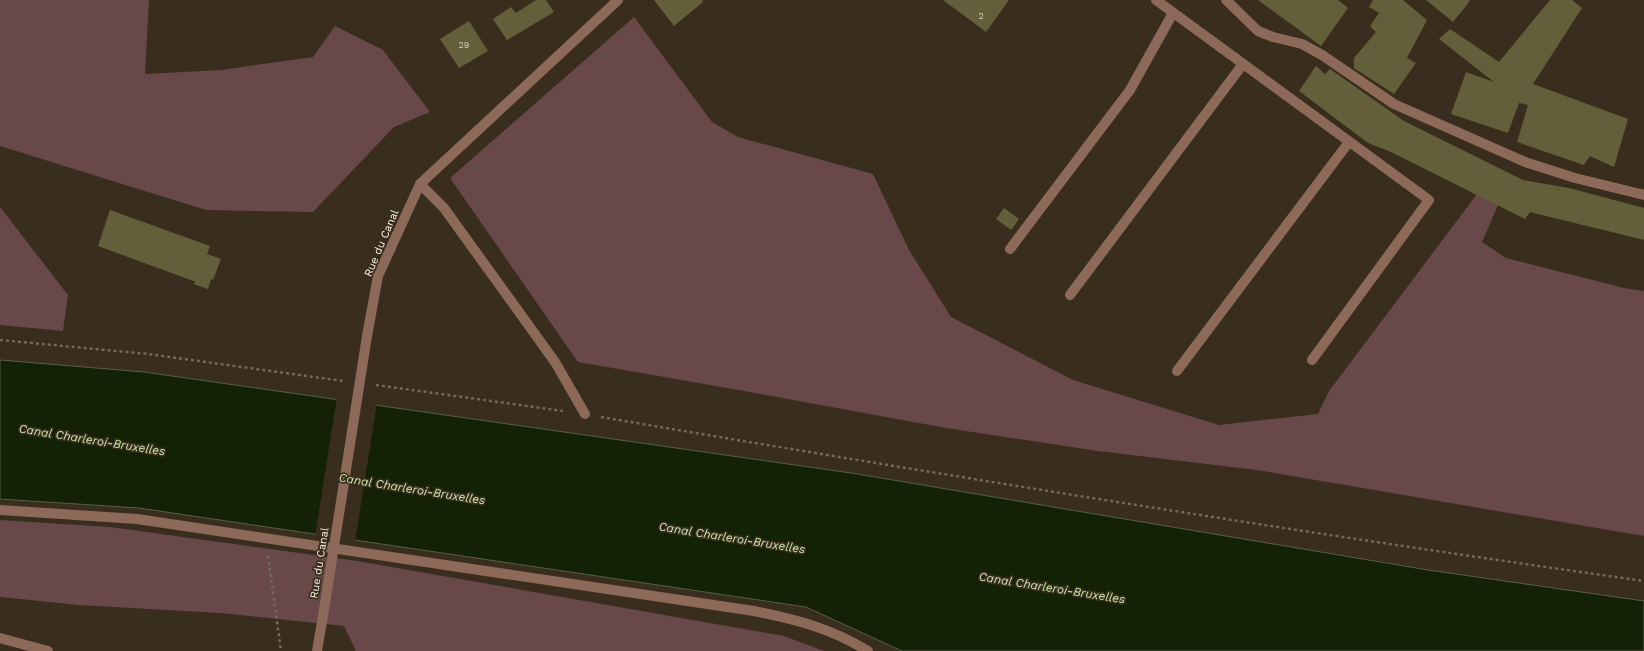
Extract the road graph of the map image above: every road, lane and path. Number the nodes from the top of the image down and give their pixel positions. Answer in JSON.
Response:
{"nodes":[{"id":1,"x":618,"y":0,"type":"edge"},
{"id":2,"x":1156,"y":0,"type":"edge"},
{"id":3,"x":1226,"y":0,"type":"edge"},
{"id":4,"x":1174,"y":13,"type":"junction"},
{"id":5,"x":1243,"y":64,"type":"junction"},
{"id":6,"x":1349,"y":142,"type":"junction"},
{"id":7,"x":420,"y":184,"type":"junction"},
{"id":8,"x":1644,"y":195,"type":"edge"},
{"id":9,"x":1010,"y":250,"type":"dead end"},
{"id":10,"x":1070,"y":295,"type":"dead end"},
{"id":11,"x":0,"y":340,"type":"edge"},
{"id":12,"x":1312,"y":360,"type":"dead end"},
{"id":13,"x":1177,"y":371,"type":"dead end"},
{"id":14,"x":351,"y":382,"type":"dead end"},
{"id":15,"x":374,"y":385,"type":"dead end"},
{"id":16,"x":585,"y":414,"type":"junction"},
{"id":17,"x":0,"y":510,"type":"edge"},
{"id":18,"x":266,"y":538,"type":"junction"},
{"id":19,"x":1644,"y":581,"type":"edge"},
{"id":20,"x":0,"y":638,"type":"edge"},
{"id":21,"x":48,"y":651,"type":"edge"},
{"id":22,"x":281,"y":651,"type":"edge"},
{"id":23,"x":317,"y":651,"type":"edge"},
{"id":24,"x":868,"y":651,"type":"edge"}],
"edges":[{"from":1,"to":7,"type":"street","name":"Rue du Canal"},
{"from":2,"to":4,"type":"street"},
{"from":3,"to":8,"type":"street"},
{"from":4,"to":5,"type":"street"},
{"from":4,"to":9,"type":"street"},
{"from":5,"to":6,"type":"street"},
{"from":5,"to":10,"type":"street"},
{"from":6,"to":12,"type":"street"},
{"from":6,"to":13,"type":"street"},
{"from":7,"to":16,"type":"street"},
{"from":7,"to":23,"type":"street","name":"Rue du Canal","bridge":true},
{"from":11,"to":14,"type":"path"},
{"from":15,"to":16,"type":"path"},
{"from":16,"to":19,"type":"path"},
{"from":17,"to":18,"type":"street"},
{"from":18,"to":22,"type":"path"},
{"from":18,"to":24,"type":"street"},
{"from":20,"to":21,"type":"street"}]}
